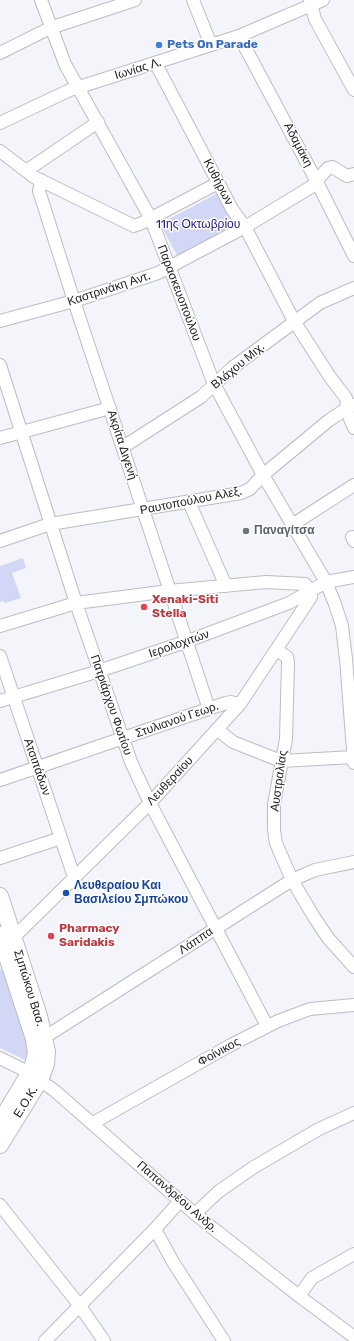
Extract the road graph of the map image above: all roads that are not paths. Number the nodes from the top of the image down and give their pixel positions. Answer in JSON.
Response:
{"nodes":[{"id":1,"x":41,"y":0,"type":"edge"},
{"id":2,"x":135,"y":0,"type":"edge"},
{"id":3,"x":193,"y":0,"type":"edge"},
{"id":4,"x":323,"y":0,"type":"edge"},
{"id":5,"x":311,"y":2,"type":"edge"},
{"id":6,"x":50,"y":28,"type":"junction"},
{"id":7,"x":239,"y":36,"type":"junction"},
{"id":8,"x":211,"y":45,"type":"junction"},
{"id":9,"x":0,"y":53,"type":"edge"},
{"id":10,"x":156,"y":64,"type":"junction"},
{"id":11,"x":78,"y":87,"type":"junction"},
{"id":12,"x":354,"y":90,"type":"edge"},
{"id":13,"x":98,"y":122,"type":"junction"},
{"id":14,"x":0,"y":123,"type":"edge"},
{"id":15,"x":0,"y":151,"type":"edge"},
{"id":16,"x":26,"y":171,"type":"junction"},
{"id":17,"x":354,"y":174,"type":"edge"},
{"id":18,"x":41,"y":180,"type":"junction"},
{"id":19,"x":316,"y":180,"type":"junction"},
{"id":20,"x":218,"y":183,"type":"junction"},
{"id":21,"x":151,"y":219,"type":"junction"},
{"id":22,"x":245,"y":227,"type":"junction"},
{"id":23,"x":354,"y":256,"type":"edge"},
{"id":24,"x":171,"y":268,"type":"junction"},
{"id":25,"x":354,"y":288,"type":"edge"},
{"id":26,"x":74,"y":301,"type":"junction"},
{"id":27,"x":0,"y":321,"type":"edge"},
{"id":28,"x":294,"y":321,"type":"junction"},
{"id":29,"x":0,"y":365,"type":"edge"},
{"id":30,"x":214,"y":384,"type":"junction"},
{"id":31,"x":351,"y":406,"type":"edge"},
{"id":32,"x":110,"y":408,"type":"junction"},
{"id":33,"x":354,"y":428,"type":"edge"},
{"id":34,"x":23,"y":432,"type":"junction"},
{"id":35,"x":0,"y":438,"type":"edge"},
{"id":36,"x":123,"y":447,"type":"junction"},
{"id":37,"x":263,"y":475,"type":"junction"},
{"id":38,"x":354,"y":485,"type":"edge"},
{"id":39,"x":189,"y":502,"type":"junction"},
{"id":40,"x":144,"y":510,"type":"junction"},
{"id":41,"x":50,"y":524,"type":"junction"},
{"id":42,"x":292,"y":525,"type":"junction"},
{"id":43,"x":0,"y":541,"type":"edge"},
{"id":44,"x":354,"y":577,"type":"edge"},
{"id":45,"x":326,"y":582,"type":"junction"},
{"id":46,"x":226,"y":586,"type":"junction"},
{"id":47,"x":310,"y":590,"type":"junction"},
{"id":48,"x":169,"y":591,"type":"junction"},
{"id":49,"x":76,"y":603,"type":"junction"},
{"id":50,"x":0,"y":626,"type":"edge"},
{"id":51,"x":185,"y":642,"type":"junction"},
{"id":52,"x":277,"y":650,"type":"junction"},
{"id":53,"x":0,"y":656,"type":"edge"},
{"id":54,"x":99,"y":671,"type":"junction"},
{"id":55,"x":14,"y":696,"type":"junction"},
{"id":56,"x":0,"y":701,"type":"edge"},
{"id":57,"x":240,"y":704,"type":"junction"},
{"id":58,"x":208,"y":709,"type":"junction"},
{"id":59,"x":218,"y":730,"type":"junction"},
{"id":60,"x":122,"y":738,"type":"junction"},
{"id":61,"x":354,"y":757,"type":"edge"},
{"id":62,"x":282,"y":761,"type":"junction"},
{"id":63,"x":354,"y":763,"type":"edge"},
{"id":64,"x":37,"y":767,"type":"junction"},
{"id":65,"x":0,"y":780,"type":"edge"},
{"id":66,"x":150,"y":803,"type":"junction"},
{"id":67,"x":61,"y":838,"type":"junction"},
{"id":68,"x":0,"y":858,"type":"edge"},
{"id":69,"x":354,"y":862,"type":"edge"},
{"id":70,"x":74,"y":877,"type":"junction"},
{"id":71,"x":292,"y":880,"type":"junction"},
{"id":72,"x":0,"y":896,"type":"edge"},
{"id":73,"x":216,"y":927,"type":"junction"},
{"id":74,"x":4,"y":942,"type":"edge"},
{"id":75,"x":354,"y":967,"type":"edge"},
{"id":76,"x":354,"y":1006,"type":"edge"},
{"id":77,"x":268,"y":1026,"type":"junction"},
{"id":78,"x":45,"y":1037,"type":"junction"},
{"id":79,"x":0,"y":1058,"type":"edge"},
{"id":80,"x":35,"y":1077,"type":"junction"},
{"id":81,"x":354,"y":1113,"type":"edge"},
{"id":82,"x":0,"y":1122,"type":"edge"},
{"id":83,"x":93,"y":1123,"type":"junction"},
{"id":84,"x":0,"y":1145,"type":"edge"},
{"id":85,"x":180,"y":1201,"type":"junction"},
{"id":86,"x":0,"y":1205,"type":"edge"},
{"id":87,"x":195,"y":1214,"type":"junction"},
{"id":88,"x":155,"y":1229,"type":"junction"},
{"id":89,"x":354,"y":1254,"type":"edge"},
{"id":90,"x":299,"y":1296,"type":"junction"},
{"id":91,"x":80,"y":1306,"type":"junction"},
{"id":92,"x":354,"y":1337,"type":"edge"},
{"id":93,"x":44,"y":1341,"type":"edge"},
{"id":94,"x":104,"y":1341,"type":"edge"},
{"id":95,"x":224,"y":1341,"type":"edge"}],
"edges":[{"from":1,"to":6,"type":"street","name":"Παρασκευοπούλου"},
{"from":2,"to":6,"type":"street"},
{"from":3,"to":8,"type":"street"},
{"from":4,"to":5,"type":"street","name":"Ιωνίας Λ."},
{"from":5,"to":7,"type":"street","name":"Ιωνίας Λ."},
{"from":5,"to":12,"type":"street"},
{"from":6,"to":9,"type":"street"},
{"from":6,"to":11,"type":"street","name":"Παρασκευοπούλου"},
{"from":7,"to":8,"type":"street","name":"Ιωνίας Λ."},
{"from":7,"to":19,"type":"street","name":"Αδαμάκη"},
{"from":8,"to":10,"type":"street","name":"Ιωνίας Λ."},
{"from":10,"to":11,"type":"street","name":"Ιωνίας Λ."},
{"from":10,"to":20,"type":"street","name":"Κυθήρων"},
{"from":11,"to":13,"type":"street","name":"Παρασκευοπούλου"},
{"from":11,"to":14,"type":"street","name":"Ιωνίας Λ."},
{"from":13,"to":16,"type":"street"},
{"from":13,"to":21,"type":"street","name":"Παρασκευοπούλου"},
{"from":15,"to":16,"type":"street"},
{"from":16,"to":18,"type":"street"},
{"from":17,"to":19,"type":"street","name":"Καστρινάκη Αντ."},
{"from":18,"to":21,"type":"street"},
{"from":18,"to":26,"type":"street","name":"Ακρίτα Διγενή"},
{"from":19,"to":22,"type":"street","name":"Καστρινάκη Αντ."},
{"from":19,"to":23,"type":"street","name":"Αδαμάκη"},
{"from":20,"to":21,"type":"street"},
{"from":20,"to":22,"type":"street","name":"Κυθήρων"},
{"from":21,"to":24,"type":"street","name":"Παρασκευοπούλου"},
{"from":22,"to":24,"type":"street","name":"Καστρινάκη Αντ."},
{"from":22,"to":28,"type":"street","name":"Κυθήρων"},
{"from":24,"to":26,"type":"street","name":"Καστρινάκη Αντ."},
{"from":24,"to":30,"type":"street","name":"Παρασκευοπούλου"},
{"from":25,"to":28,"type":"street","name":"Βλάχου Μιχ."},
{"from":26,"to":27,"type":"street","name":"Καστρινάκη Αντ."},
{"from":26,"to":32,"type":"street","name":"Ακρίτα Διγενή"},
{"from":28,"to":30,"type":"street","name":"Βλάχου Μιχ."},
{"from":28,"to":31,"type":"street","name":"Κυθήρων"},
{"from":29,"to":34,"type":"street","name":"Πατριάρχου Φωτίου"},
{"from":30,"to":36,"type":"street","name":"Βλάχου Μιχ."},
{"from":30,"to":37,"type":"street","name":"Παρασκευοπούλου"},
{"from":31,"to":33,"type":"street","name":"Κυθήρων"},
{"from":31,"to":37,"type":"street","name":"Ραυτοπούλου Αλεξ."},
{"from":32,"to":34,"type":"street"},
{"from":32,"to":36,"type":"street","name":"Ακρίτα Διγενή"},
{"from":34,"to":35,"type":"street"},
{"from":34,"to":41,"type":"street","name":"Πατριάρχου Φωτίου"},
{"from":36,"to":40,"type":"street","name":"Ακρίτα Διγενή"},
{"from":37,"to":39,"type":"street","name":"Ραυτοπούλου Αλεξ."},
{"from":37,"to":42,"type":"street","name":"Παρασκευοπούλου"},
{"from":38,"to":42,"type":"street"},
{"from":39,"to":40,"type":"street","name":"Ραυτοπούλου Αλεξ."},
{"from":39,"to":46,"type":"street"},
{"from":40,"to":41,"type":"street","name":"Ραυτοπούλου Αλεξ."},
{"from":40,"to":48,"type":"street","name":"Ακρίτα Διγενή"},
{"from":41,"to":43,"type":"street","name":"Ραυτοπούλου Αλεξ."},
{"from":41,"to":49,"type":"street","name":"Πατριάρχου Φωτίου"},
{"from":42,"to":45,"type":"street","name":"Παρασκευοπούλου"},
{"from":44,"to":45,"type":"street","name":"Ιερολοχιτών"},
{"from":45,"to":47,"type":"street","name":"Ιερολοχιτών"},
{"from":45,"to":61,"type":"street","name":"Παρασκευοπούλου"},
{"from":46,"to":47,"type":"street"},
{"from":46,"to":48,"type":"street"},
{"from":47,"to":51,"type":"street","name":"Ιερολοχιτών"},
{"from":47,"to":52,"type":"street","name":"Λευθεραίου"},
{"from":48,"to":49,"type":"street"},
{"from":48,"to":51,"type":"street","name":"Ακρίτα Διγενή"},
{"from":49,"to":50,"type":"street"},
{"from":49,"to":54,"type":"street","name":"Πατριάρχου Φωτίου"},
{"from":51,"to":54,"type":"street","name":"Ιερολοχιτών"},
{"from":51,"to":58,"type":"street","name":"Ακρίτα Διγενή"},
{"from":52,"to":57,"type":"street","name":"Λευθεραίου"},
{"from":52,"to":62,"type":"street","name":"Αυστραλίας"},
{"from":53,"to":55,"type":"street","name":"Ατσιπάδων"},
{"from":54,"to":55,"type":"street","name":"Ιερολοχιτών"},
{"from":54,"to":60,"type":"street","name":"Πατριάρχου Φωτίου"},
{"from":55,"to":56,"type":"street","name":"Ιερολοχιτών"},
{"from":55,"to":64,"type":"street","name":"Ατσιπάδων"},
{"from":57,"to":58,"type":"street","name":"Στυλιανού Γεωρ."},
{"from":57,"to":59,"type":"street","name":"Λευθεραίου"},
{"from":58,"to":60,"type":"street","name":"Στυλιανού Γεωρ."},
{"from":59,"to":62,"type":"street"},
{"from":59,"to":66,"type":"street","name":"Λευθεραίου"},
{"from":60,"to":64,"type":"street","name":"Στυλιανού Γεωρ."},
{"from":60,"to":66,"type":"street","name":"Πατριάρχου Φωτίου"},
{"from":61,"to":62,"type":"street"},
{"from":61,"to":63,"type":"street","name":"Παρασκευοπούλου"},
{"from":62,"to":71,"type":"street","name":"Αυστραλίας"},
{"from":64,"to":65,"type":"street","name":"Στυλιανού Γεωρ."},
{"from":64,"to":67,"type":"street","name":"Ατσιπάδων"},
{"from":66,"to":70,"type":"street","name":"Λευθεραίου"},
{"from":66,"to":73,"type":"street","name":"Πατριάρχου Φωτίου"},
{"from":67,"to":68,"type":"street"},
{"from":67,"to":70,"type":"street","name":"Ατσιπάδων"},
{"from":69,"to":71,"type":"street","name":"Λάππα"},
{"from":70,"to":74,"type":"street","name":"Λευθεραίου"},
{"from":71,"to":73,"type":"street","name":"Λάππα"},
{"from":71,"to":75,"type":"street","name":"Αυστραλίας"},
{"from":72,"to":74,"type":"main road","name":"Σμπώκου Βασ."},
{"from":73,"to":77,"type":"street","name":"Πατριάρχου Φωτίου"},
{"from":73,"to":78,"type":"street","name":"Λάππα"},
{"from":74,"to":78,"type":"main road","name":"Σμπώκου Βασ."},
{"from":74,"to":80,"type":"main road","name":"Σμπώκου Βασ."},
{"from":76,"to":77,"type":"street","name":"Φοίνικος"},
{"from":77,"to":83,"type":"street","name":"Φοίνικος"},
{"from":78,"to":80,"type":"main road","name":"Σμπώκου Βασ."},
{"from":79,"to":80,"type":"street","name":"Παπανδρέου Ανδρ."},
{"from":80,"to":82,"type":"main road","name":"Ε.Ο.Κ."},
{"from":80,"to":83,"type":"street","name":"Παπανδρέου Ανδρ."},
{"from":80,"to":84,"type":"main road","name":"Ε.Ο.Κ."},
{"from":81,"to":87,"type":"street"},
{"from":83,"to":85,"type":"street","name":"Παπανδρέου Ανδρ."},
{"from":85,"to":87,"type":"street","name":"Παπανδρέου Ανδρ."},
{"from":85,"to":88,"type":"street"},
{"from":86,"to":91,"type":"street"},
{"from":87,"to":90,"type":"street","name":"Παπανδρέου Ανδρ."},
{"from":88,"to":91,"type":"street"},
{"from":88,"to":95,"type":"street"},
{"from":89,"to":90,"type":"street"},
{"from":90,"to":92,"type":"street","name":"Παπανδρέου Ανδρ."},
{"from":91,"to":93,"type":"street"},
{"from":91,"to":94,"type":"street"}]}
